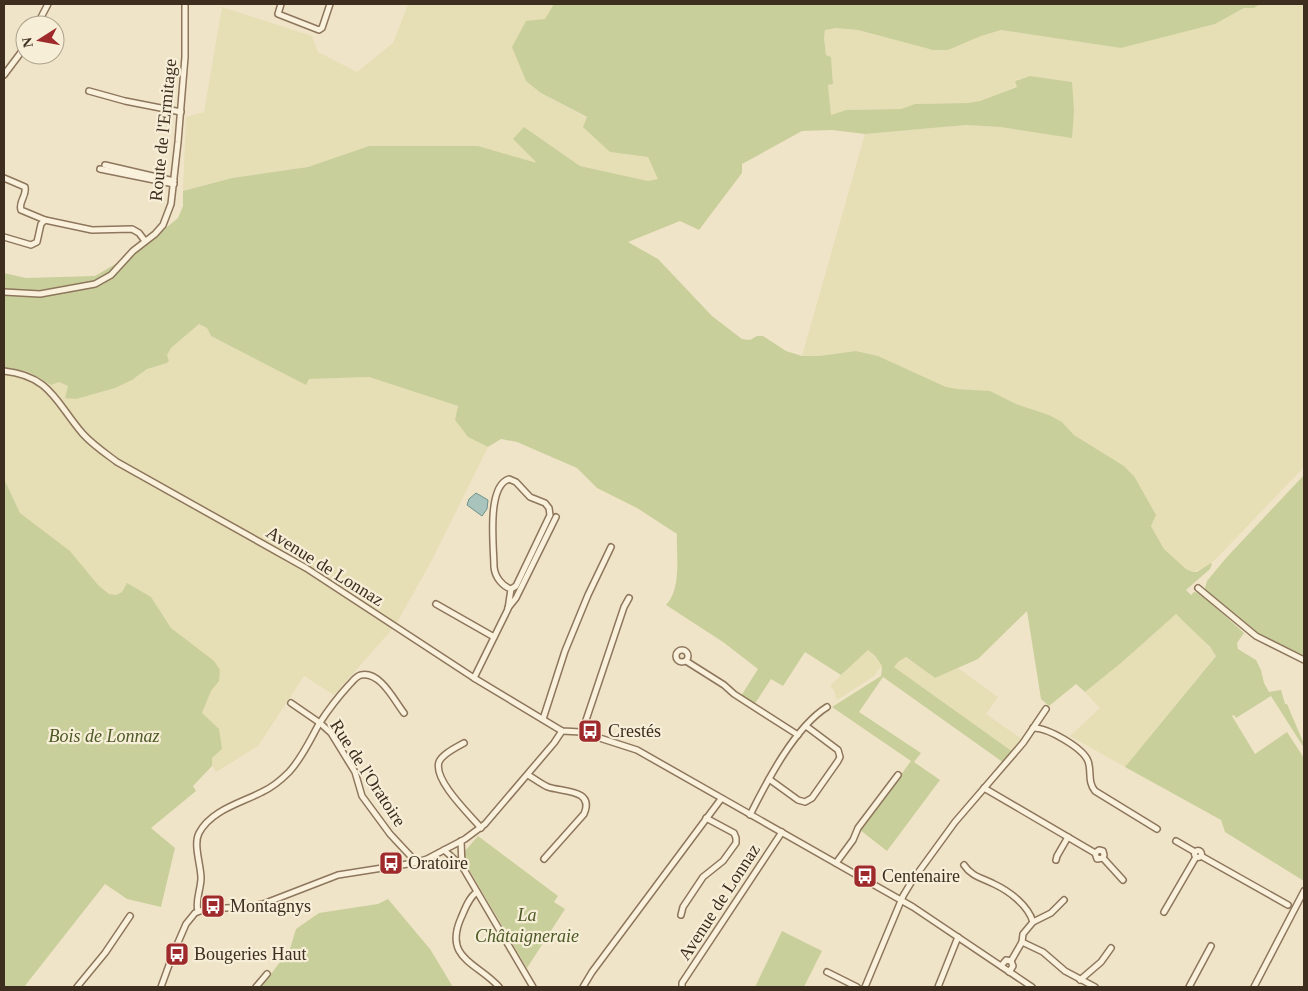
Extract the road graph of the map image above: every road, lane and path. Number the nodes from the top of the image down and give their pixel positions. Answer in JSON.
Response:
{"nodes":[{"id":1,"x":185,"y":4,"type":"edge"},
{"id":2,"x":281,"y":4,"type":"edge"},
{"id":3,"x":330,"y":4,"type":"edge"},
{"id":4,"x":15,"y":60,"type":"edge"},
{"id":5,"x":4,"y":75,"type":"edge"},
{"id":6,"x":89,"y":91,"type":"dead end"},
{"id":7,"x":181,"y":112,"type":"junction"},
{"id":8,"x":102,"y":167,"type":"dead end"},
{"id":9,"x":4,"y":178,"type":"edge"},
{"id":10,"x":174,"y":182,"type":"junction"},
{"id":11,"x":45,"y":220,"type":"junction"},
{"id":12,"x":4,"y":236,"type":"edge"},
{"id":13,"x":145,"y":241,"type":"junction"},
{"id":14,"x":4,"y":292,"type":"edge"},
{"id":15,"x":4,"y":371,"type":"edge"},
{"id":16,"x":556,"y":517,"type":"dead end"},
{"id":17,"x":611,"y":547,"type":"dead end"},
{"id":18,"x":1198,"y":588,"type":"dead end"},
{"id":19,"x":510,"y":589,"type":"junction"},
{"id":20,"x":629,"y":598,"type":"dead end"},
{"id":21,"x":436,"y":604,"type":"dead end"},
{"id":22,"x":508,"y":608,"type":"junction"},
{"id":23,"x":494,"y":637,"type":"junction"},
{"id":24,"x":1304,"y":660,"type":"edge"},
{"id":25,"x":686,"y":661,"type":"dead end"},
{"id":26,"x":474,"y":678,"type":"junction"},
{"id":27,"x":292,"y":703,"type":"dead end"},
{"id":28,"x":827,"y":707,"type":"dead end"},
{"id":29,"x":1046,"y":709,"type":"dead end"},
{"id":30,"x":404,"y":713,"type":"dead end"},
{"id":31,"x":543,"y":719,"type":"junction"},
{"id":32,"x":320,"y":723,"type":"junction"},
{"id":33,"x":806,"y":726,"type":"junction"},
{"id":34,"x":1034,"y":728,"type":"junction"},
{"id":35,"x":562,"y":731,"type":"junction"},
{"id":36,"x":582,"y":732,"type":"junction"},
{"id":37,"x":798,"y":735,"type":"junction"},
{"id":38,"x":464,"y":743,"type":"dead end"},
{"id":39,"x":528,"y":775,"type":"junction"},
{"id":40,"x":898,"y":775,"type":"dead end"},
{"id":41,"x":769,"y":779,"type":"junction"},
{"id":42,"x":984,"y":788,"type":"junction"},
{"id":43,"x":721,"y":799,"type":"junction"},
{"id":44,"x":750,"y":815,"type":"junction"},
{"id":45,"x":706,"y":818,"type":"junction"},
{"id":46,"x":481,"y":828,"type":"junction"},
{"id":47,"x":1157,"y":829,"type":"dead end"},
{"id":48,"x":782,"y":832,"type":"junction"},
{"id":49,"x":1068,"y":837,"type":"junction"},
{"id":50,"x":461,"y":841,"type":"junction"},
{"id":51,"x":1176,"y":841,"type":"dead end"},
{"id":52,"x":444,"y":850,"type":"junction"},
{"id":53,"x":1197,"y":855,"type":"junction"},
{"id":54,"x":544,"y":859,"type":"dead end"},
{"id":55,"x":1056,"y":860,"type":"dead end"},
{"id":56,"x":418,"y":863,"type":"junction"},
{"id":57,"x":836,"y":863,"type":"junction"},
{"id":58,"x":964,"y":865,"type":"dead end"},
{"id":59,"x":462,"y":866,"type":"junction"},
{"id":60,"x":1123,"y":880,"type":"dead end"},
{"id":61,"x":1304,"y":891,"type":"edge"},
{"id":62,"x":477,"y":892,"type":"junction"},
{"id":63,"x":1064,"y":900,"type":"dead end"},
{"id":64,"x":901,"y":901,"type":"junction"},
{"id":65,"x":1288,"y":905,"type":"junction"},
{"id":66,"x":1297,"y":906,"type":"junction"},
{"id":67,"x":198,"y":911,"type":"junction"},
{"id":68,"x":1164,"y":912,"type":"dead end"},
{"id":69,"x":1293,"y":912,"type":"junction"},
{"id":70,"x":681,"y":915,"type":"dead end"},
{"id":71,"x":130,"y":916,"type":"dead end"},
{"id":72,"x":1033,"y":922,"type":"junction"},
{"id":73,"x":958,"y":937,"type":"junction"},
{"id":74,"x":1022,"y":942,"type":"junction"},
{"id":75,"x":1212,"y":946,"type":"dead end"},
{"id":76,"x":1111,"y":948,"type":"dead end"},
{"id":77,"x":1011,"y":961,"type":"junction"},
{"id":78,"x":1001,"y":966,"type":"junction"},
{"id":79,"x":827,"y":972,"type":"dead end"},
{"id":80,"x":1009,"y":972,"type":"junction"},
{"id":81,"x":267,"y":974,"type":"dead end"},
{"id":82,"x":1080,"y":980,"type":"junction"},
{"id":83,"x":76,"y":987,"type":"edge"},
{"id":84,"x":161,"y":987,"type":"edge"},
{"id":85,"x":256,"y":987,"type":"edge"},
{"id":86,"x":499,"y":987,"type":"edge"},
{"id":87,"x":533,"y":987,"type":"edge"},
{"id":88,"x":583,"y":987,"type":"edge"},
{"id":89,"x":682,"y":987,"type":"edge"},
{"id":90,"x":858,"y":987,"type":"edge"},
{"id":91,"x":865,"y":987,"type":"edge"},
{"id":92,"x":938,"y":987,"type":"edge"},
{"id":93,"x":1032,"y":987,"type":"edge"},
{"id":94,"x":1095,"y":987,"type":"edge"},
{"id":95,"x":1189,"y":987,"type":"edge"},
{"id":96,"x":1254,"y":987,"type":"edge"}],
"edges":[{"from":1,"to":7,"type":"street","name":"Route de l'Ermitage"},
{"from":2,"to":3,"type":"street"},
{"from":4,"to":5,"type":"street"},
{"from":6,"to":7,"type":"street"},
{"from":7,"to":10,"type":"street","name":"Route de l'Ermitage"},
{"from":8,"to":10,"type":"street"},
{"from":9,"to":11,"type":"street"},
{"from":10,"to":13,"type":"street","name":"Route de l'Ermitage"},
{"from":11,"to":12,"type":"street"},
{"from":11,"to":13,"type":"street"},
{"from":13,"to":14,"type":"street","name":"Route de l'Ermitage"},
{"from":15,"to":26,"type":"street","name":"Avenue de Lonnaz"},
{"from":16,"to":22,"type":"street"},
{"from":17,"to":31,"type":"street"},
{"from":18,"to":24,"type":"street"},
{"from":19,"to":19,"type":"street"},
{"from":19,"to":22,"type":"street"},
{"from":20,"to":36,"type":"street"},
{"from":21,"to":23,"type":"street"},
{"from":22,"to":23,"type":"street"},
{"from":23,"to":26,"type":"street"},
{"from":25,"to":37,"type":"street"},
{"from":26,"to":31,"type":"street","name":"Avenue de Lonnaz"},
{"from":27,"to":32,"type":"street","name":"Rue de l'Oratoire"},
{"from":28,"to":33,"type":"street"},
{"from":29,"to":34,"type":"street"},
{"from":30,"to":32,"type":"street"},
{"from":31,"to":35,"type":"street","name":"Avenue de Lonnaz"},
{"from":32,"to":56,"type":"street","name":"Rue de l'Oratoire"},
{"from":32,"to":67,"type":"street"},
{"from":33,"to":37,"type":"street"},
{"from":33,"to":41,"type":"street"},
{"from":34,"to":42,"type":"street"},
{"from":34,"to":47,"type":"street"},
{"from":35,"to":36,"type":"street","name":"Avenue de Lonnaz"},
{"from":35,"to":39,"type":"street"},
{"from":36,"to":43,"type":"street","name":"Avenue de Lonnaz"},
{"from":37,"to":41,"type":"street"},
{"from":38,"to":46,"type":"street"},
{"from":39,"to":46,"type":"street"},
{"from":39,"to":54,"type":"street"},
{"from":40,"to":57,"type":"street"},
{"from":41,"to":44,"type":"street"},
{"from":42,"to":49,"type":"street"},
{"from":42,"to":64,"type":"street"},
{"from":43,"to":44,"type":"street","name":"Avenue de Lonnaz"},
{"from":43,"to":45,"type":"street"},
{"from":44,"to":48,"type":"street","name":"Avenue de Lonnaz"},
{"from":45,"to":70,"type":"street"},
{"from":45,"to":88,"type":"street"},
{"from":46,"to":50,"type":"street"},
{"from":48,"to":57,"type":"street","name":"Avenue de Lonnaz"},
{"from":48,"to":89,"type":"street","name":"Avenue de Lonnaz"},
{"from":49,"to":55,"type":"street"},
{"from":49,"to":60,"type":"street"},
{"from":50,"to":52,"type":"street"},
{"from":50,"to":59,"type":"street"},
{"from":51,"to":53,"type":"street"},
{"from":52,"to":56,"type":"street"},
{"from":52,"to":59,"type":"street"},
{"from":53,"to":65,"type":"street"},
{"from":53,"to":68,"type":"street"},
{"from":56,"to":67,"type":"street"},
{"from":57,"to":64,"type":"street","name":"Avenue de Lonnaz"},
{"from":58,"to":72,"type":"street"},
{"from":59,"to":62,"type":"street"},
{"from":61,"to":66,"type":"street"},
{"from":62,"to":86,"type":"street"},
{"from":62,"to":87,"type":"street"},
{"from":63,"to":72,"type":"street"},
{"from":64,"to":73,"type":"street","name":"Avenue de Lonnaz"},
{"from":64,"to":91,"type":"street"},
{"from":65,"to":66,"type":"street"},
{"from":65,"to":69,"type":"street"},
{"from":66,"to":69,"type":"street"},
{"from":67,"to":84,"type":"street"},
{"from":69,"to":96,"type":"street"},
{"from":71,"to":83,"type":"street"},
{"from":72,"to":74,"type":"street"},
{"from":73,"to":78,"type":"street","name":"Avenue de Lonnaz"},
{"from":73,"to":92,"type":"street"},
{"from":74,"to":77,"type":"street"},
{"from":74,"to":82,"type":"street"},
{"from":75,"to":95,"type":"street"},
{"from":76,"to":82,"type":"street"},
{"from":77,"to":78,"type":"street"},
{"from":77,"to":80,"type":"street"},
{"from":78,"to":80,"type":"street","name":"Avenue de Lonnaz"},
{"from":79,"to":90,"type":"street"},
{"from":80,"to":93,"type":"street","name":"Avenue de Lonnaz"},
{"from":81,"to":85,"type":"street"},
{"from":82,"to":94,"type":"street"}]}
